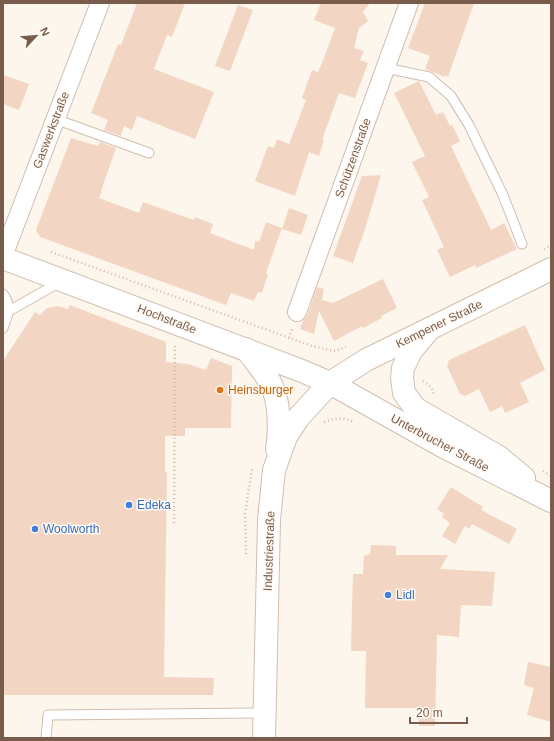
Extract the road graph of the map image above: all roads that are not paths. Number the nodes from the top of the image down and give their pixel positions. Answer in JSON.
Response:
{"nodes":[{"id":1,"x":100,"y":3,"type":"edge"},
{"id":2,"x":409,"y":3,"type":"edge"},
{"id":3,"x":386,"y":68,"type":"junction"},
{"id":4,"x":55,"y":119,"type":"junction"},
{"id":5,"x":150,"y":153,"type":"dead end"},
{"id":6,"x":522,"y":244,"type":"dead end"},
{"id":7,"x":3,"y":257,"type":"edge"},
{"id":8,"x":545,"y":260,"type":"edge"},
{"id":9,"x":64,"y":280,"type":"junction"},
{"id":10,"x":3,"y":294,"type":"edge"},
{"id":11,"x":9,"y":311,"type":"junction"},
{"id":12,"x":297,"y":312,"type":"dead end"},
{"id":13,"x":3,"y":328,"type":"edge"},
{"id":14,"x":431,"y":328,"type":"junction"},
{"id":15,"x":246,"y":349,"type":"junction"},
{"id":16,"x":330,"y":383,"type":"junction"},
{"id":17,"x":274,"y":470,"type":"junction"},
{"id":18,"x":551,"y":500,"type":"edge"},
{"id":19,"x":264,"y":713,"type":"junction"},
{"id":20,"x":46,"y":738,"type":"edge"},
{"id":21,"x":264,"y":738,"type":"edge"}],
"edges":[{"from":1,"to":4,"type":"street","name":"Gaswerkstraße"},
{"from":2,"to":3,"type":"street","name":"Schützenstraße"},
{"from":3,"to":6,"type":"lane"},
{"from":3,"to":12,"type":"street","name":"Schützenstraße"},
{"from":4,"to":5,"type":"lane"},
{"from":4,"to":7,"type":"street","name":"Gaswerkstraße"},
{"from":7,"to":9,"type":"street","name":"Hochstraße"},
{"from":8,"to":14,"type":"street","name":"Kempener Straße"},
{"from":9,"to":11,"type":"lane"},
{"from":9,"to":15,"type":"street","name":"Hochstraße"},
{"from":10,"to":11,"type":"lane"},
{"from":11,"to":13,"type":"lane"},
{"from":14,"to":16,"type":"street","name":"Kempener Straße"},
{"from":14,"to":18,"type":"street"},
{"from":15,"to":16,"type":"street","name":"Hochstraße"},
{"from":15,"to":17,"type":"street"},
{"from":16,"to":17,"type":"street","name":"Industriestraße"},
{"from":16,"to":18,"type":"street","name":"Unterbrucher Straße"},
{"from":17,"to":19,"type":"street","name":"Industriestraße"},
{"from":19,"to":20,"type":"lane"},
{"from":19,"to":21,"type":"street","name":"Industriestraße"}]}
